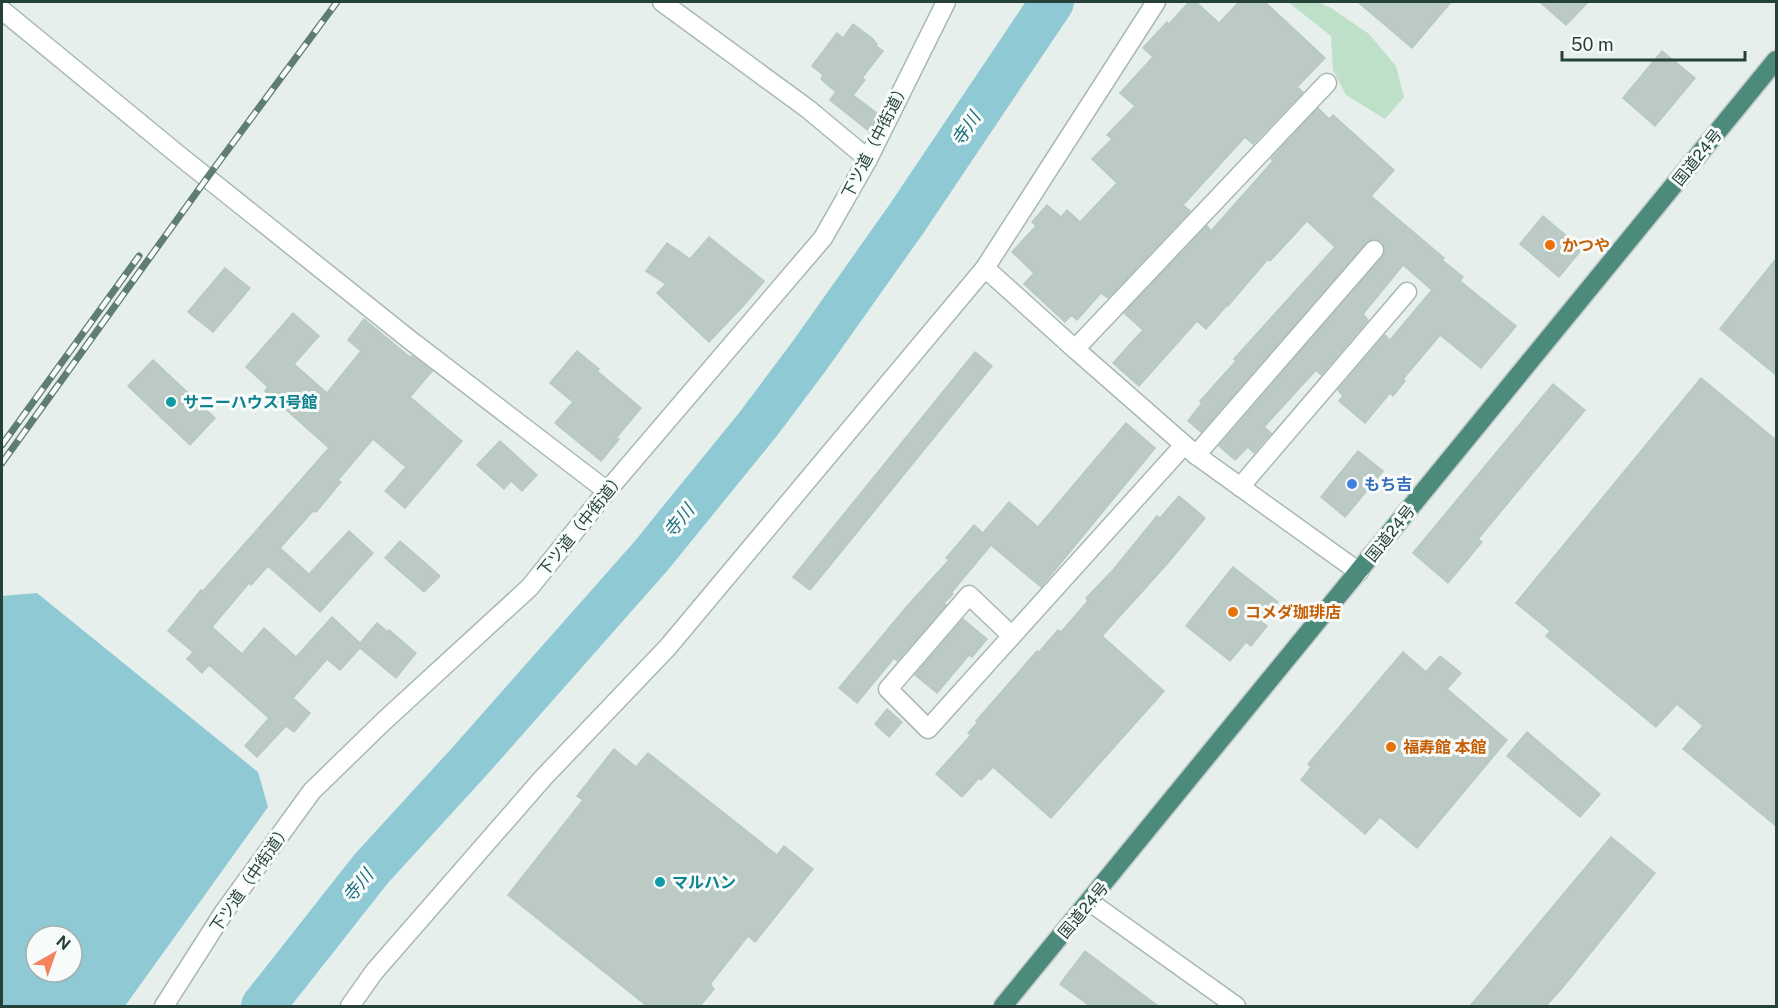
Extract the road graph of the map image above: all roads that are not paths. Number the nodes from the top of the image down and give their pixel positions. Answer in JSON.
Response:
{"nodes":[{"id":1,"x":662,"y":2,"type":"edge"},
{"id":2,"x":946,"y":2,"type":"edge"},
{"id":3,"x":1156,"y":2,"type":"edge"},
{"id":4,"x":2,"y":10,"type":"edge"},
{"id":5,"x":1776,"y":60,"type":"edge"},
{"id":6,"x":1327,"y":83,"type":"dead end"},
{"id":7,"x":868,"y":159,"type":"junction"},
{"id":8,"x":1374,"y":250,"type":"dead end"},
{"id":9,"x":985,"y":268,"type":"junction"},
{"id":10,"x":1407,"y":292,"type":"dead end"},
{"id":11,"x":1075,"y":349,"type":"junction"},
{"id":12,"x":1190,"y":450,"type":"junction"},
{"id":13,"x":1240,"y":487,"type":"junction"},
{"id":14,"x":607,"y":491,"type":"junction"},
{"id":15,"x":1359,"y":572,"type":"junction"},
{"id":16,"x":1012,"y":636,"type":"junction"},
{"id":17,"x":1090,"y":902,"type":"junction"},
{"id":18,"x":164,"y":1006,"type":"edge"},
{"id":19,"x":350,"y":1006,"type":"edge"},
{"id":20,"x":1003,"y":1006,"type":"edge"},
{"id":21,"x":1236,"y":1006,"type":"edge"}],
"edges":[{"from":1,"to":7,"type":"street"},
{"from":2,"to":7,"type":"street","name":"下ツ道（中街道）"},
{"from":3,"to":9,"type":"street"},
{"from":4,"to":14,"type":"street"},
{"from":5,"to":15,"type":"highway","name":"国道24号"},
{"from":6,"to":11,"type":"street"},
{"from":7,"to":14,"type":"street","name":"下ツ道（中街道）"},
{"from":8,"to":12,"type":"street"},
{"from":9,"to":11,"type":"street"},
{"from":9,"to":19,"type":"street"},
{"from":10,"to":13,"type":"street"},
{"from":11,"to":12,"type":"street"},
{"from":12,"to":13,"type":"street"},
{"from":12,"to":16,"type":"street"},
{"from":13,"to":15,"type":"street"},
{"from":14,"to":18,"type":"street","name":"下ツ道（中街道）"},
{"from":15,"to":17,"type":"highway","name":"国道24号"},
{"from":16,"to":16,"type":"street"},
{"from":17,"to":20,"type":"highway","name":"国道24号"},
{"from":17,"to":21,"type":"street"}]}
